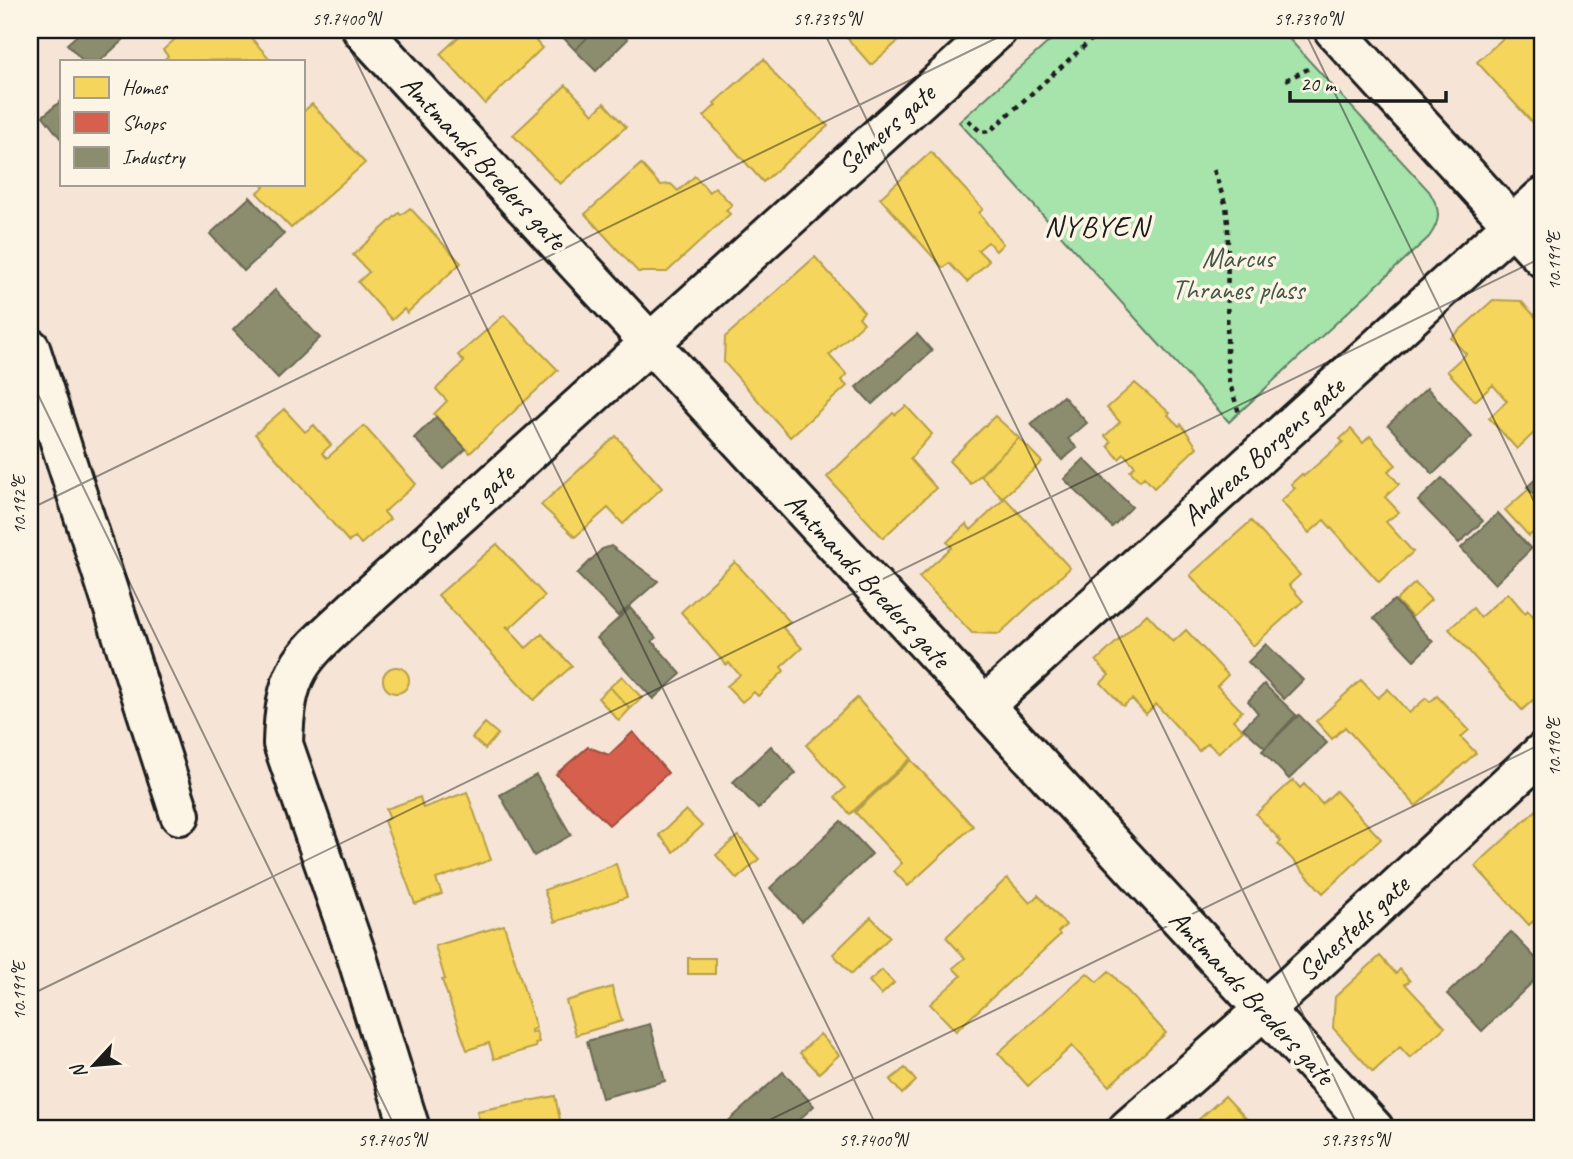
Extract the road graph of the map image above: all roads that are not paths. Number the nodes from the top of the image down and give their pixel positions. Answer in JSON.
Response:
{"nodes":[{"id":1,"x":362,"y":30,"type":"edge"},
{"id":2,"x":997,"y":30,"type":"edge"},
{"id":3,"x":1334,"y":30,"type":"edge"},
{"id":4,"x":1543,"y":197,"type":"edge"},
{"id":5,"x":1513,"y":225,"type":"junction"},
{"id":6,"x":1543,"y":258,"type":"edge"},
{"id":7,"x":649,"y":342,"type":"junction"},
{"id":8,"x":30,"y":348,"type":"edge"},
{"id":9,"x":984,"y":706,"type":"junction"},
{"id":10,"x":1543,"y":752,"type":"edge"},
{"id":11,"x":180,"y":815,"type":"dead end"},
{"id":12,"x":1264,"y":1010,"type":"junction"},
{"id":13,"x":410,"y":1129,"type":"edge"},
{"id":14,"x":1128,"y":1129,"type":"edge"},
{"id":15,"x":1374,"y":1129,"type":"edge"}],
"edges":[{"from":1,"to":7,"type":"street","name":"Amtmands Breders gate"},
{"from":2,"to":7,"type":"street","name":"Selmers gate"},
{"from":3,"to":5,"type":"street"},
{"from":4,"to":5,"type":"street","name":"Andreas Borgens gate"},
{"from":5,"to":6,"type":"street"},
{"from":5,"to":9,"type":"street","name":"Andreas Borgens gate"},
{"from":7,"to":9,"type":"street","name":"Amtmands Breders gate"},
{"from":7,"to":13,"type":"street","name":"Selmers gate"},
{"from":8,"to":11,"type":"street"},
{"from":9,"to":12,"type":"street","name":"Amtmands Breders gate"},
{"from":10,"to":12,"type":"street","name":"Sehesteds gate"},
{"from":12,"to":14,"type":"street","name":"Sehesteds gate"},
{"from":12,"to":15,"type":"street","name":"Amtmands Breders gate"}]}
